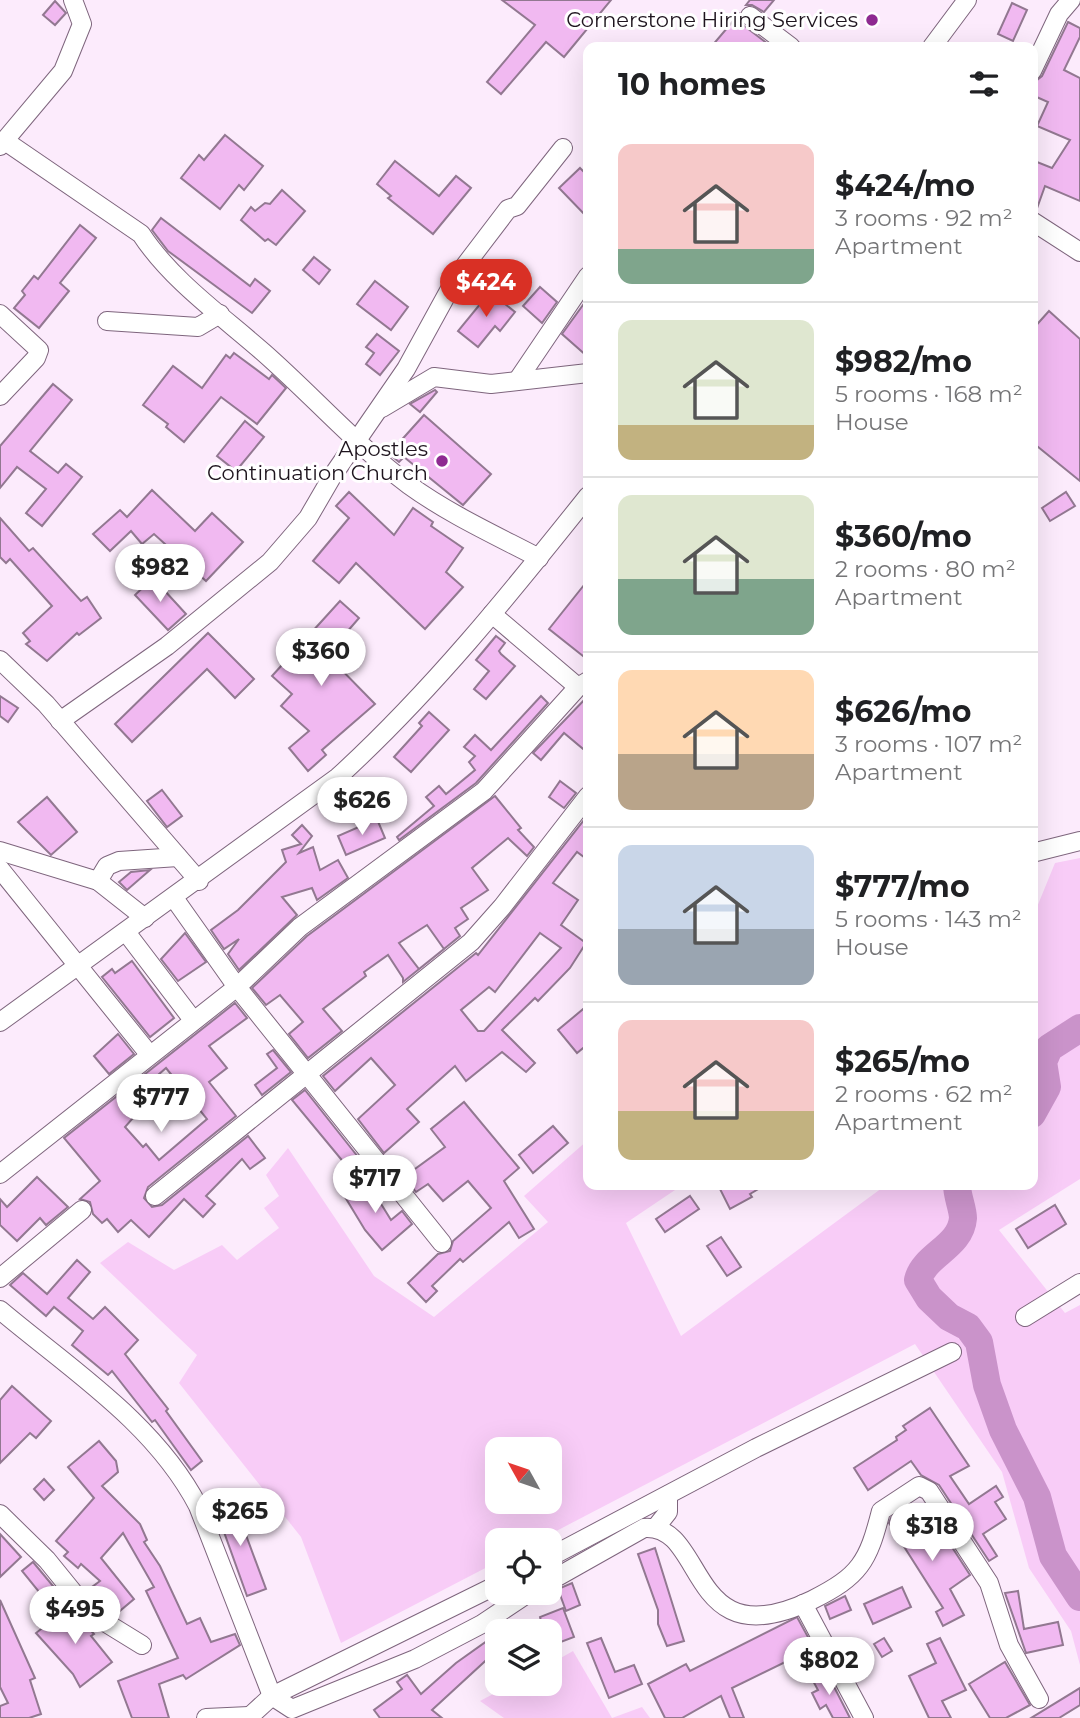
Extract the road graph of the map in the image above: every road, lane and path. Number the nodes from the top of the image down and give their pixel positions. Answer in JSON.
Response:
{"nodes":[{"id":1,"x":73,"y":0,"type":"edge"},
{"id":2,"x":967,"y":0,"type":"edge"},
{"id":3,"x":1071,"y":0,"type":"edge"},
{"id":4,"x":750,"y":16,"type":"dead end"},
{"id":5,"x":784,"y":42,"type":"edge"},
{"id":6,"x":936,"y":42,"type":"edge"},
{"id":7,"x":1038,"y":56,"type":"edge"},
{"id":8,"x":2,"y":144,"type":"edge"},
{"id":9,"x":563,"y":148,"type":"dead end"},
{"id":10,"x":1038,"y":226,"type":"edge"},
{"id":11,"x":1080,"y":252,"type":"edge"},
{"id":12,"x":583,"y":283,"type":"edge"},
{"id":13,"x":0,"y":314,"type":"edge"},
{"id":14,"x":220,"y":314,"type":"junction"},
{"id":15,"x":107,"y":321,"type":"dead end"},
{"id":16,"x":583,"y":374,"type":"edge"},
{"id":17,"x":517,"y":381,"type":"junction"},
{"id":18,"x":0,"y":396,"type":"edge"},
{"id":19,"x":379,"y":410,"type":"junction"},
{"id":20,"x":359,"y":440,"type":"junction"},
{"id":21,"x":583,"y":502,"type":"edge"},
{"id":22,"x":539,"y":558,"type":"junction"},
{"id":23,"x":492,"y":614,"type":"junction"},
{"id":24,"x":0,"y":660,"type":"edge"},
{"id":25,"x":583,"y":684,"type":"edge"},
{"id":26,"x":60,"y":721,"type":"junction"},
{"id":27,"x":583,"y":802,"type":"edge"},
{"id":28,"x":1080,"y":841,"type":"edge"},
{"id":29,"x":0,"y":851,"type":"edge"},
{"id":30,"x":1038,"y":852,"type":"edge"},
{"id":31,"x":178,"y":858,"type":"junction"},
{"id":32,"x":0,"y":869,"type":"edge"},
{"id":33,"x":199,"y":880,"type":"junction"},
{"id":34,"x":97,"y":881,"type":"junction"},
{"id":35,"x":174,"y":898,"type":"junction"},
{"id":36,"x":145,"y":918,"type":"junction"},
{"id":37,"x":126,"y":932,"type":"junction"},
{"id":38,"x":80,"y":965,"type":"junction"},
{"id":39,"x":237,"y":987,"type":"junction"},
{"id":40,"x":192,"y":1020,"type":"junction"},
{"id":41,"x":0,"y":1022,"type":"edge"},
{"id":42,"x":149,"y":1054,"type":"junction"},
{"id":43,"x":307,"y":1074,"type":"junction"},
{"id":44,"x":0,"y":1174,"type":"edge"},
{"id":45,"x":155,"y":1196,"type":"dead end"},
{"id":46,"x":82,"y":1210,"type":"dead end"},
{"id":47,"x":442,"y":1243,"type":"dead end"},
{"id":48,"x":0,"y":1278,"type":"edge"},
{"id":49,"x":1080,"y":1283,"type":"edge"},
{"id":50,"x":0,"y":1310,"type":"edge"},
{"id":51,"x":1025,"y":1317,"type":"dead end"},
{"id":52,"x":952,"y":1352,"type":"dead end"},
{"id":53,"x":668,"y":1495,"type":"junction"},
{"id":54,"x":0,"y":1514,"type":"edge"},
{"id":55,"x":656,"y":1527,"type":"junction"},
{"id":56,"x":562,"y":1551,"type":"edge"},
{"id":57,"x":562,"y":1574,"type":"edge"},
{"id":58,"x":485,"y":1591,"type":"edge"},
{"id":59,"x":803,"y":1604,"type":"junction"},
{"id":60,"x":510,"y":1605,"type":"edge"},
{"id":61,"x":142,"y":1644,"type":"dead end"},
{"id":62,"x":272,"y":1696,"type":"junction"},
{"id":63,"x":1039,"y":1699,"type":"dead end"},
{"id":64,"x":298,"y":1713,"type":"edge"},
{"id":65,"x":249,"y":1717,"type":"edge"},
{"id":66,"x":206,"y":1718,"type":"edge"},
{"id":67,"x":864,"y":1718,"type":"edge"}],
"edges":[{"from":1,"to":8,"type":"street"},
{"from":2,"to":6,"type":"street"},
{"from":3,"to":7,"type":"street"},
{"from":4,"to":5,"type":"street"},
{"from":8,"to":14,"type":"street"},
{"from":9,"to":19,"type":"street"},
{"from":10,"to":11,"type":"street"},
{"from":12,"to":17,"type":"street"},
{"from":13,"to":18,"type":"street"},
{"from":14,"to":15,"type":"street"},
{"from":14,"to":20,"type":"street"},
{"from":16,"to":17,"type":"street"},
{"from":17,"to":19,"type":"street"},
{"from":19,"to":20,"type":"street"},
{"from":20,"to":22,"type":"street"},
{"from":20,"to":26,"type":"street"},
{"from":21,"to":22,"type":"street"},
{"from":22,"to":23,"type":"street"},
{"from":23,"to":25,"type":"street"},
{"from":23,"to":33,"type":"street"},
{"from":24,"to":26,"type":"street"},
{"from":25,"to":39,"type":"street"},
{"from":26,"to":31,"type":"street"},
{"from":27,"to":43,"type":"street"},
{"from":28,"to":30,"type":"street"},
{"from":29,"to":34,"type":"street"},
{"from":31,"to":33,"type":"street"},
{"from":31,"to":34,"type":"street"},
{"from":32,"to":38,"type":"street"},
{"from":33,"to":35,"type":"street"},
{"from":34,"to":36,"type":"street"},
{"from":35,"to":36,"type":"street"},
{"from":35,"to":39,"type":"street"},
{"from":36,"to":37,"type":"street"},
{"from":37,"to":38,"type":"street"},
{"from":37,"to":40,"type":"street"},
{"from":38,"to":41,"type":"street"},
{"from":38,"to":42,"type":"street"},
{"from":39,"to":40,"type":"street"},
{"from":39,"to":43,"type":"street"},
{"from":40,"to":42,"type":"street"},
{"from":42,"to":44,"type":"street"},
{"from":43,"to":45,"type":"street"},
{"from":43,"to":47,"type":"street"},
{"from":46,"to":48,"type":"street"},
{"from":49,"to":51,"type":"street"},
{"from":50,"to":62,"type":"street"},
{"from":52,"to":53,"type":"street"},
{"from":53,"to":55,"type":"street"},
{"from":53,"to":56,"type":"street"},
{"from":54,"to":61,"type":"street"},
{"from":55,"to":57,"type":"street"},
{"from":55,"to":59,"type":"street"},
{"from":58,"to":62,"type":"street"},
{"from":59,"to":63,"type":"street"},
{"from":59,"to":67,"type":"street"},
{"from":60,"to":64,"type":"street"},
{"from":62,"to":64,"type":"street"},
{"from":62,"to":65,"type":"street"},
{"from":65,"to":66,"type":"street"}]}
